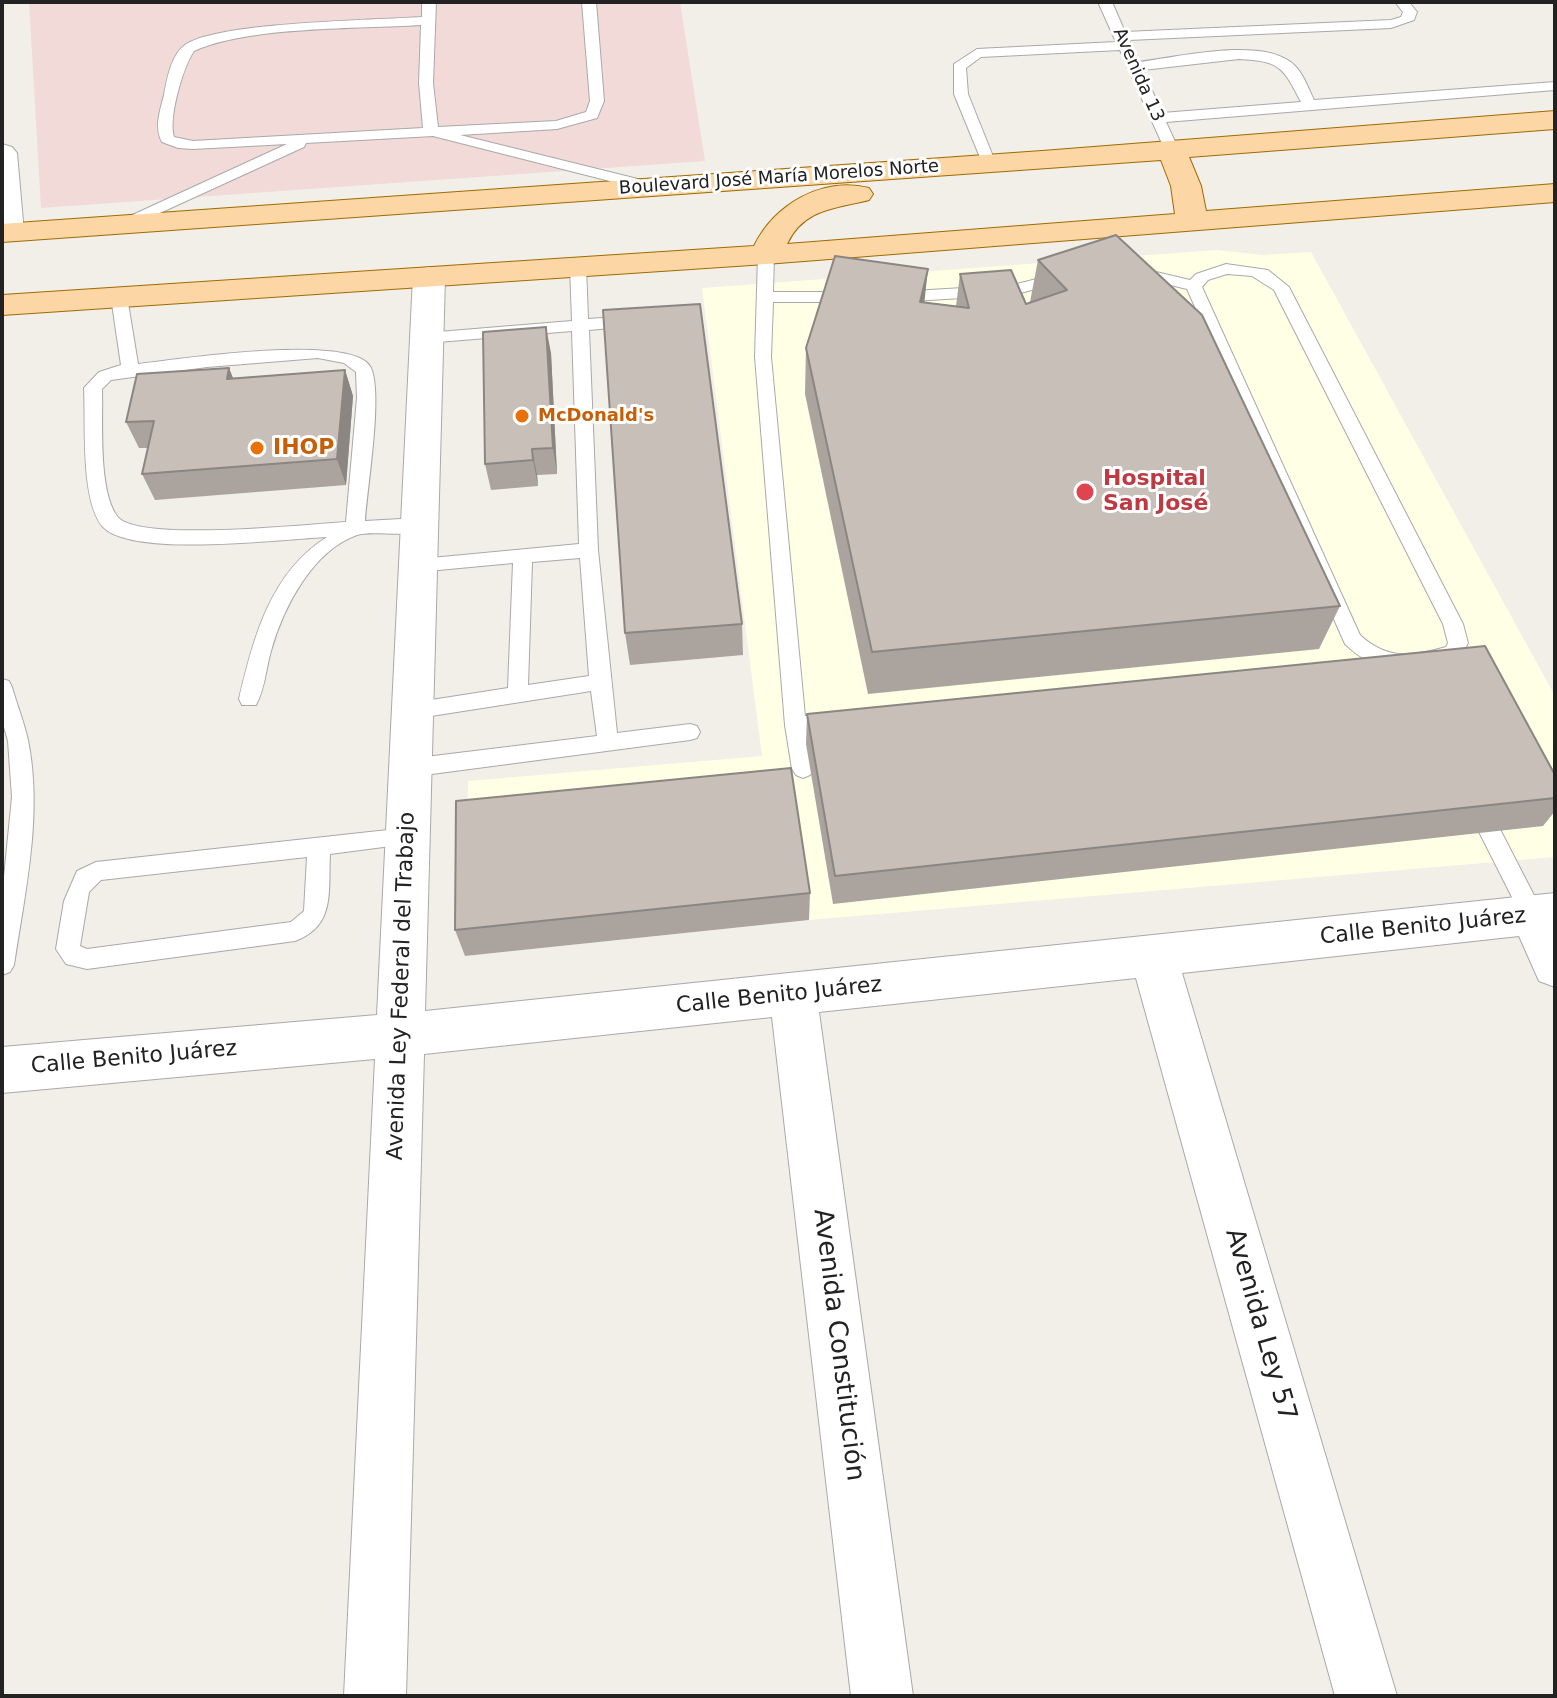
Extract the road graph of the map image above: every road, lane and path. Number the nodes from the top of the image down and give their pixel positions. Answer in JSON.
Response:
{"nodes":[{"id":1,"x":429,"y":2,"type":"edge"},
{"id":2,"x":589,"y":2,"type":"edge"},
{"id":3,"x":1105,"y":2,"type":"edge"},
{"id":4,"x":1402,"y":2,"type":"edge"},
{"id":5,"x":427,"y":21,"type":"junction"},
{"id":6,"x":1123,"y":41,"type":"junction"},
{"id":7,"x":1136,"y":67,"type":"junction"},
{"id":8,"x":1555,"y":86,"type":"edge"},
{"id":9,"x":1310,"y":105,"type":"junction"},
{"id":10,"x":1157,"y":118,"type":"junction"},
{"id":11,"x":1555,"y":120,"type":"edge"},
{"id":12,"x":431,"y":131,"type":"junction"},
{"id":13,"x":311,"y":139,"type":"junction"},
{"id":14,"x":1171,"y":148,"type":"junction"},
{"id":15,"x":2,"y":153,"type":"edge"},
{"id":16,"x":1042,"y":160,"type":"junction"},
{"id":17,"x":989,"y":164,"type":"junction"},
{"id":18,"x":649,"y":186,"type":"junction"},
{"id":19,"x":1555,"y":193,"type":"edge"},
{"id":20,"x":1192,"y":221,"type":"junction"},
{"id":21,"x":120,"y":226,"type":"junction"},
{"id":22,"x":5,"y":233,"type":"edge"},
{"id":23,"x":807,"y":251,"type":"junction"},
{"id":24,"x":766,"y":255,"type":"junction"},
{"id":25,"x":578,"y":266,"type":"junction"},
{"id":26,"x":843,"y":266,"type":"edge"},
{"id":27,"x":1118,"y":269,"type":"edge"},
{"id":28,"x":1072,"y":273,"type":"edge"},
{"id":29,"x":429,"y":277,"type":"junction"},
{"id":30,"x":1194,"y":286,"type":"junction"},
{"id":31,"x":119,"y":297,"type":"junction"},
{"id":32,"x":767,"y":297,"type":"junction"},
{"id":33,"x":2,"y":305,"type":"edge"},
{"id":34,"x":651,"y":320,"type":"edge"},
{"id":35,"x":580,"y":325,"type":"junction"},
{"id":36,"x":426,"y":338,"type":"junction"},
{"id":37,"x":130,"y":369,"type":"junction"},
{"id":38,"x":355,"y":528,"type":"junction"},
{"id":39,"x":418,"y":545,"type":"junction"},
{"id":40,"x":589,"y":550,"type":"junction"},
{"id":41,"x":523,"y":556,"type":"junction"},
{"id":42,"x":1378,"y":661,"type":"junction"},
{"id":43,"x":1346,"y":666,"type":"edge"},
{"id":44,"x":600,"y":682,"type":"junction"},
{"id":45,"x":2,"y":687,"type":"edge"},
{"id":46,"x":518,"y":694,"type":"junction"},
{"id":47,"x":249,"y":699,"type":"dead end"},
{"id":48,"x":412,"y":711,"type":"junction"},
{"id":49,"x":857,"y":719,"type":"edge"},
{"id":50,"x":795,"y":725,"type":"junction"},
{"id":51,"x":690,"y":732,"type":"dead end"},
{"id":52,"x":608,"y":744,"type":"junction"},
{"id":53,"x":409,"y":768,"type":"junction"},
{"id":54,"x":803,"y":769,"type":"dead end"},
{"id":55,"x":1451,"y":807,"type":"edge"},
{"id":56,"x":406,"y":837,"type":"junction"},
{"id":57,"x":319,"y":847,"type":"junction"},
{"id":58,"x":1544,"y":914,"type":"edge"},
{"id":59,"x":1153,"y":954,"type":"junction"},
{"id":60,"x":2,"y":965,"type":"edge"},
{"id":61,"x":1555,"y":966,"type":"edge"},
{"id":62,"x":793,"y":995,"type":"junction"},
{"id":63,"x":401,"y":1035,"type":"junction"},
{"id":64,"x":2,"y":1070,"type":"edge"},
{"id":65,"x":375,"y":1696,"type":"edge"},
{"id":66,"x":882,"y":1696,"type":"edge"},
{"id":67,"x":1366,"y":1696,"type":"edge"}],
"edges":[{"from":1,"to":5,"type":"lane"},
{"from":2,"to":12,"type":"lane"},
{"from":3,"to":6,"type":"lane","name":"Avenida 13"},
{"from":4,"to":6,"type":"lane"},
{"from":5,"to":12,"type":"lane"},
{"from":5,"to":13,"type":"lane"},
{"from":6,"to":7,"type":"lane","name":"Avenida 13"},
{"from":6,"to":17,"type":"lane"},
{"from":7,"to":9,"type":"lane"},
{"from":7,"to":10,"type":"lane","name":"Avenida 13"},
{"from":8,"to":9,"type":"lane"},
{"from":9,"to":10,"type":"lane"},
{"from":10,"to":14,"type":"lane","name":"Avenida 13"},
{"from":11,"to":14,"type":"main road","name":"Boulevard José María Morelos Norte"},
{"from":12,"to":13,"type":"lane"},
{"from":12,"to":18,"type":"lane"},
{"from":13,"to":21,"type":"lane"},
{"from":14,"to":16,"type":"main road","name":"Boulevard José María Morelos Norte"},
{"from":14,"to":20,"type":"main road"},
{"from":15,"to":22,"type":"street"},
{"from":16,"to":17,"type":"main road","name":"Boulevard José María Morelos Norte"},
{"from":16,"to":24,"type":"main road"},
{"from":17,"to":18,"type":"main road","name":"Boulevard José María Morelos Norte"},
{"from":18,"to":21,"type":"main road","name":"Boulevard José María Morelos Norte"},
{"from":19,"to":20,"type":"main road"},
{"from":20,"to":23,"type":"main road"},
{"from":21,"to":22,"type":"main road","name":"Boulevard José María Morelos Norte"},
{"from":23,"to":24,"type":"main road"},
{"from":23,"to":26,"type":"lane"},
{"from":24,"to":25,"type":"main road"},
{"from":24,"to":32,"type":"lane"},
{"from":25,"to":29,"type":"main road"},
{"from":25,"to":35,"type":"lane"},
{"from":27,"to":30,"type":"lane"},
{"from":28,"to":32,"type":"lane"},
{"from":29,"to":31,"type":"main road"},
{"from":29,"to":36,"type":"street","name":"Avenida Ley Federal del Trabajo"},
{"from":30,"to":42,"type":"lane"},
{"from":30,"to":42,"type":"lane"},
{"from":31,"to":33,"type":"main road"},
{"from":31,"to":37,"type":"lane"},
{"from":32,"to":50,"type":"lane"},
{"from":34,"to":35,"type":"lane"},
{"from":35,"to":36,"type":"lane"},
{"from":35,"to":40,"type":"lane"},
{"from":36,"to":39,"type":"street","name":"Avenida Ley Federal del Trabajo"},
{"from":37,"to":38,"type":"lane"},
{"from":37,"to":38,"type":"lane"},
{"from":38,"to":39,"type":"lane"},
{"from":38,"to":47,"type":"lane"},
{"from":39,"to":41,"type":"lane"},
{"from":39,"to":48,"type":"street","name":"Avenida Ley Federal del Trabajo"},
{"from":40,"to":41,"type":"lane"},
{"from":40,"to":44,"type":"lane"},
{"from":41,"to":46,"type":"lane"},
{"from":42,"to":43,"type":"lane"},
{"from":44,"to":46,"type":"lane"},
{"from":44,"to":52,"type":"lane"},
{"from":45,"to":60,"type":"lane"},
{"from":46,"to":48,"type":"lane"},
{"from":48,"to":53,"type":"street","name":"Avenida Ley Federal del Trabajo"},
{"from":49,"to":50,"type":"lane"},
{"from":50,"to":54,"type":"lane"},
{"from":51,"to":52,"type":"lane"},
{"from":52,"to":53,"type":"lane"},
{"from":53,"to":56,"type":"street","name":"Avenida Ley Federal del Trabajo"},
{"from":55,"to":58,"type":"lane"},
{"from":56,"to":57,"type":"lane"},
{"from":56,"to":63,"type":"street","name":"Avenida Ley Federal del Trabajo"},
{"from":57,"to":57,"type":"lane"},
{"from":58,"to":59,"type":"street","name":"Calle Benito Juárez"},
{"from":58,"to":61,"type":"street"},
{"from":59,"to":62,"type":"street","name":"Calle Benito Juárez"},
{"from":59,"to":67,"type":"street","name":"Avenida Ley 57"},
{"from":62,"to":63,"type":"street","name":"Calle Benito Juárez"},
{"from":62,"to":66,"type":"street","name":"Avenida Constitución"},
{"from":63,"to":64,"type":"street","name":"Calle Benito Juárez"},
{"from":63,"to":65,"type":"street","name":"Avenida Ley Federal del Trabajo"}]}
